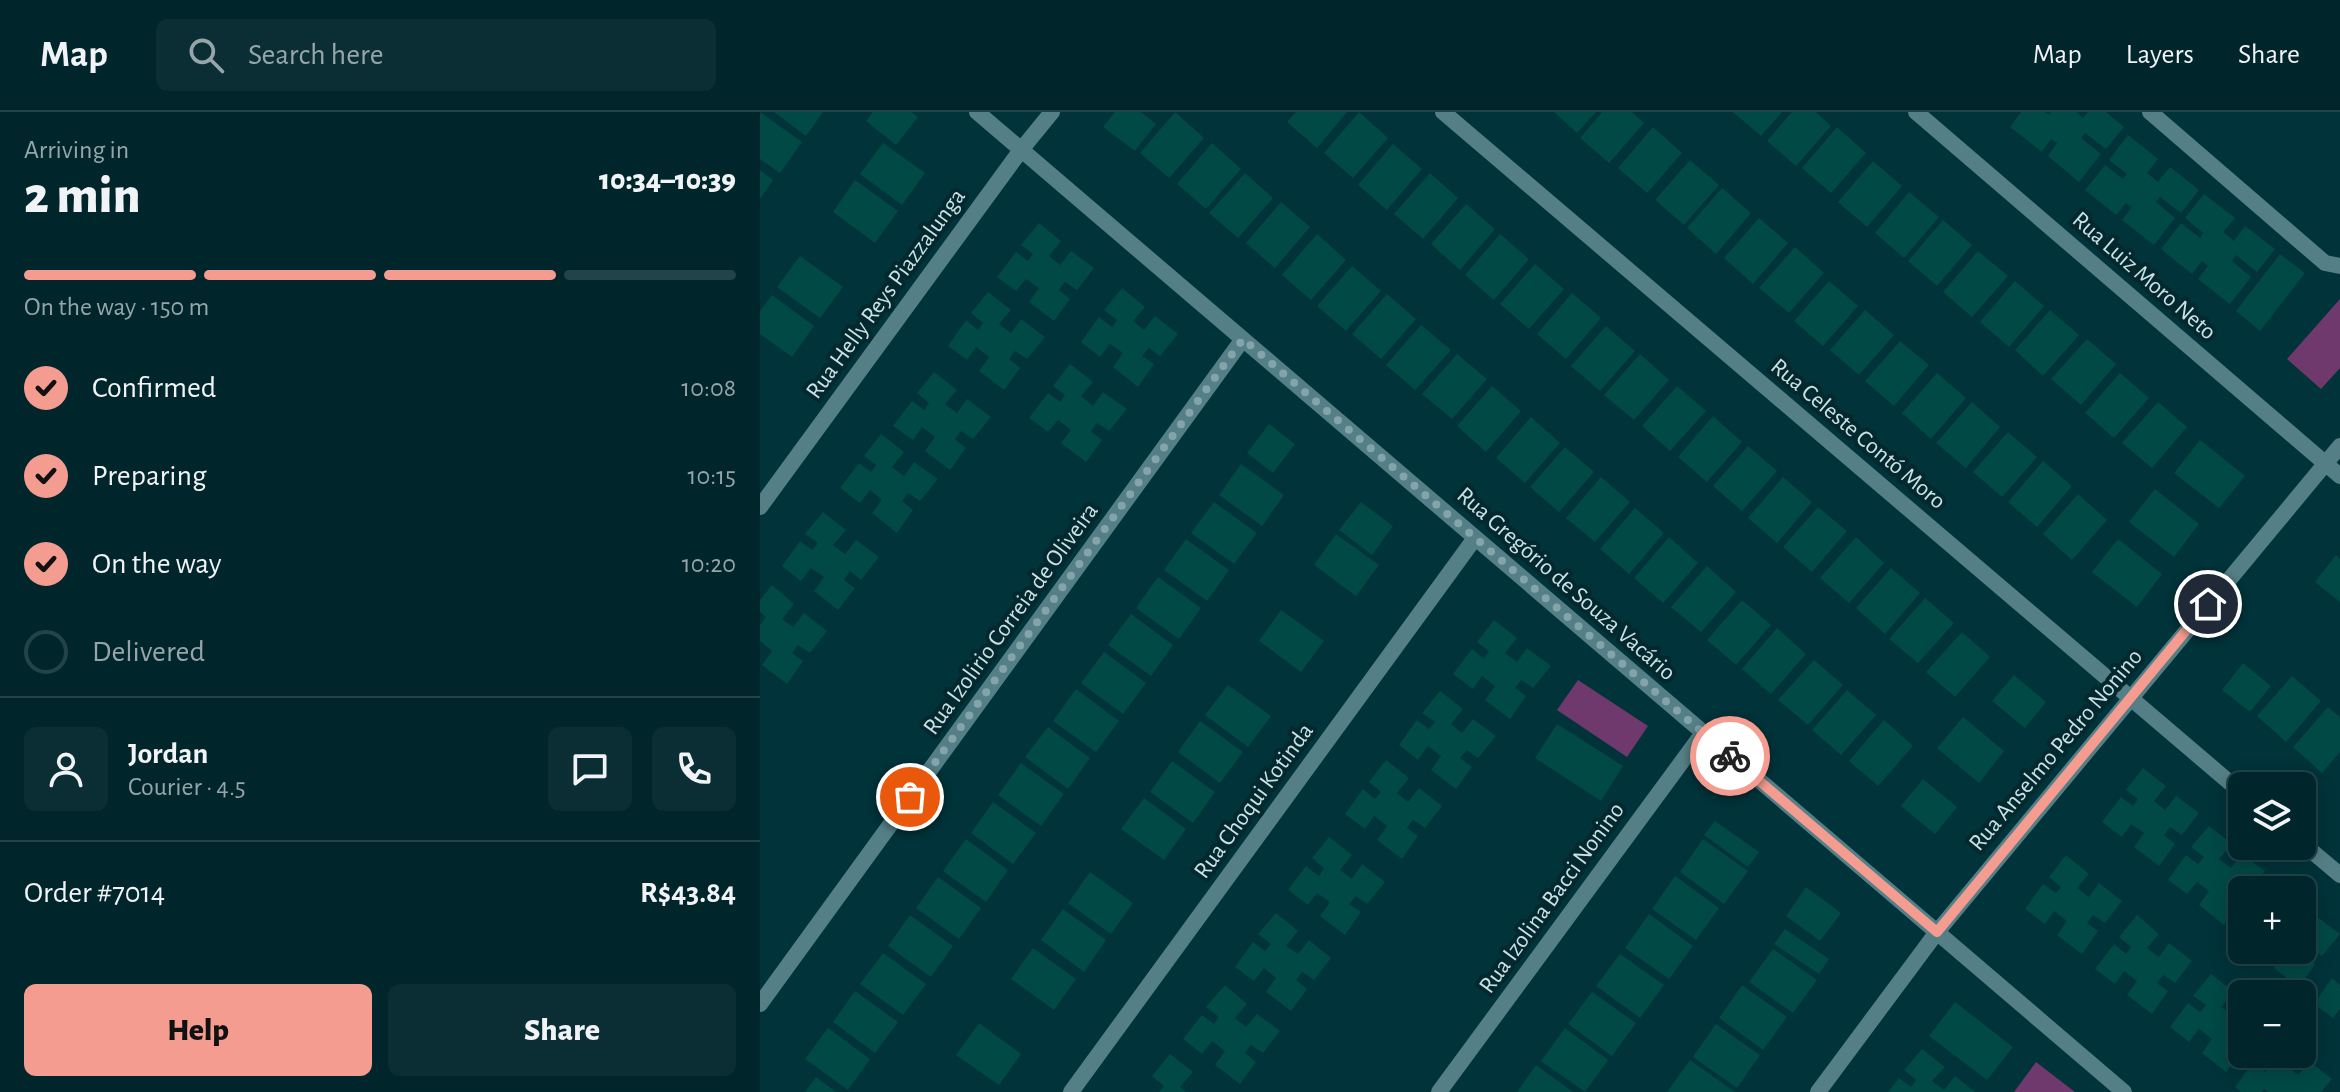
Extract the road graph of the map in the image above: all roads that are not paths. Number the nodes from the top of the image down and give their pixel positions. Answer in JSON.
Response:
{"nodes":[{"id":1,"x":977,"y":112,"type":"edge"},
{"id":2,"x":1052,"y":112,"type":"edge"},
{"id":3,"x":1443,"y":112,"type":"edge"},
{"id":4,"x":1916,"y":112,"type":"edge"},
{"id":5,"x":2150,"y":112,"type":"edge"},
{"id":6,"x":1021,"y":150,"type":"junction"},
{"id":7,"x":2340,"y":266,"type":"edge"},
{"id":8,"x":1243,"y":339,"type":"junction"},
{"id":9,"x":2340,"y":446,"type":"edge"},
{"id":10,"x":2325,"y":463,"type":"junction"},
{"id":11,"x":2340,"y":476,"type":"edge"},
{"id":12,"x":760,"y":507,"type":"edge"},
{"id":13,"x":1475,"y":538,"type":"junction"},
{"id":14,"x":2130,"y":698,"type":"junction"},
{"id":15,"x":1703,"y":733,"type":"junction"},
{"id":16,"x":2228,"y":781,"type":"edge"},
{"id":17,"x":2316,"y":855,"type":"edge"},
{"id":18,"x":2340,"y":875,"type":"edge"},
{"id":19,"x":1937,"y":932,"type":"junction"},
{"id":20,"x":760,"y":1004,"type":"edge"},
{"id":21,"x":1071,"y":1092,"type":"edge"},
{"id":22,"x":1439,"y":1092,"type":"edge"},
{"id":23,"x":1818,"y":1092,"type":"edge"},
{"id":24,"x":2124,"y":1092,"type":"edge"}],
"edges":[{"from":1,"to":6,"type":"street","name":"Rua Gregório de Souza Vacário"},
{"from":2,"to":6,"type":"street","name":"Rua Helly Reys Piazzalunga"},
{"from":3,"to":14,"type":"street","name":"Rua Celeste Contó Moro"},
{"from":4,"to":10,"type":"street","name":"Rua Luiz Moro Neto"},
{"from":5,"to":7,"type":"street"},
{"from":6,"to":8,"type":"street","name":"Rua Gregório de Souza Vacário"},
{"from":6,"to":12,"type":"street","name":"Rua Helly Reys Piazzalunga"},
{"from":8,"to":13,"type":"street","name":"Rua Gregório de Souza Vacário"},
{"from":8,"to":20,"type":"street","name":"Rua Izolirio Correia de Oliveira"},
{"from":9,"to":10,"type":"street","name":"Rua Anselmo Pedro Nonino"},
{"from":10,"to":11,"type":"street","name":"Rua Luiz Moro Neto"},
{"from":10,"to":14,"type":"street","name":"Rua Anselmo Pedro Nonino"},
{"from":13,"to":15,"type":"street","name":"Rua Gregório de Souza Vacário"},
{"from":13,"to":21,"type":"street","name":"Rua Choqui Kotinda"},
{"from":14,"to":16,"type":"street","name":"Rua Celeste Contó Moro"},
{"from":14,"to":19,"type":"street","name":"Rua Anselmo Pedro Nonino"},
{"from":15,"to":19,"type":"street","name":"Rua Gregório de Souza Vacário"},
{"from":15,"to":22,"type":"street","name":"Rua Izolina Bacci Nonino"},
{"from":17,"to":18,"type":"street"},
{"from":19,"to":23,"type":"street","name":"Rua Anselmo Pedro Nonino"},
{"from":19,"to":24,"type":"street","name":"Rua Gregório de Souza Vacário"}]}
